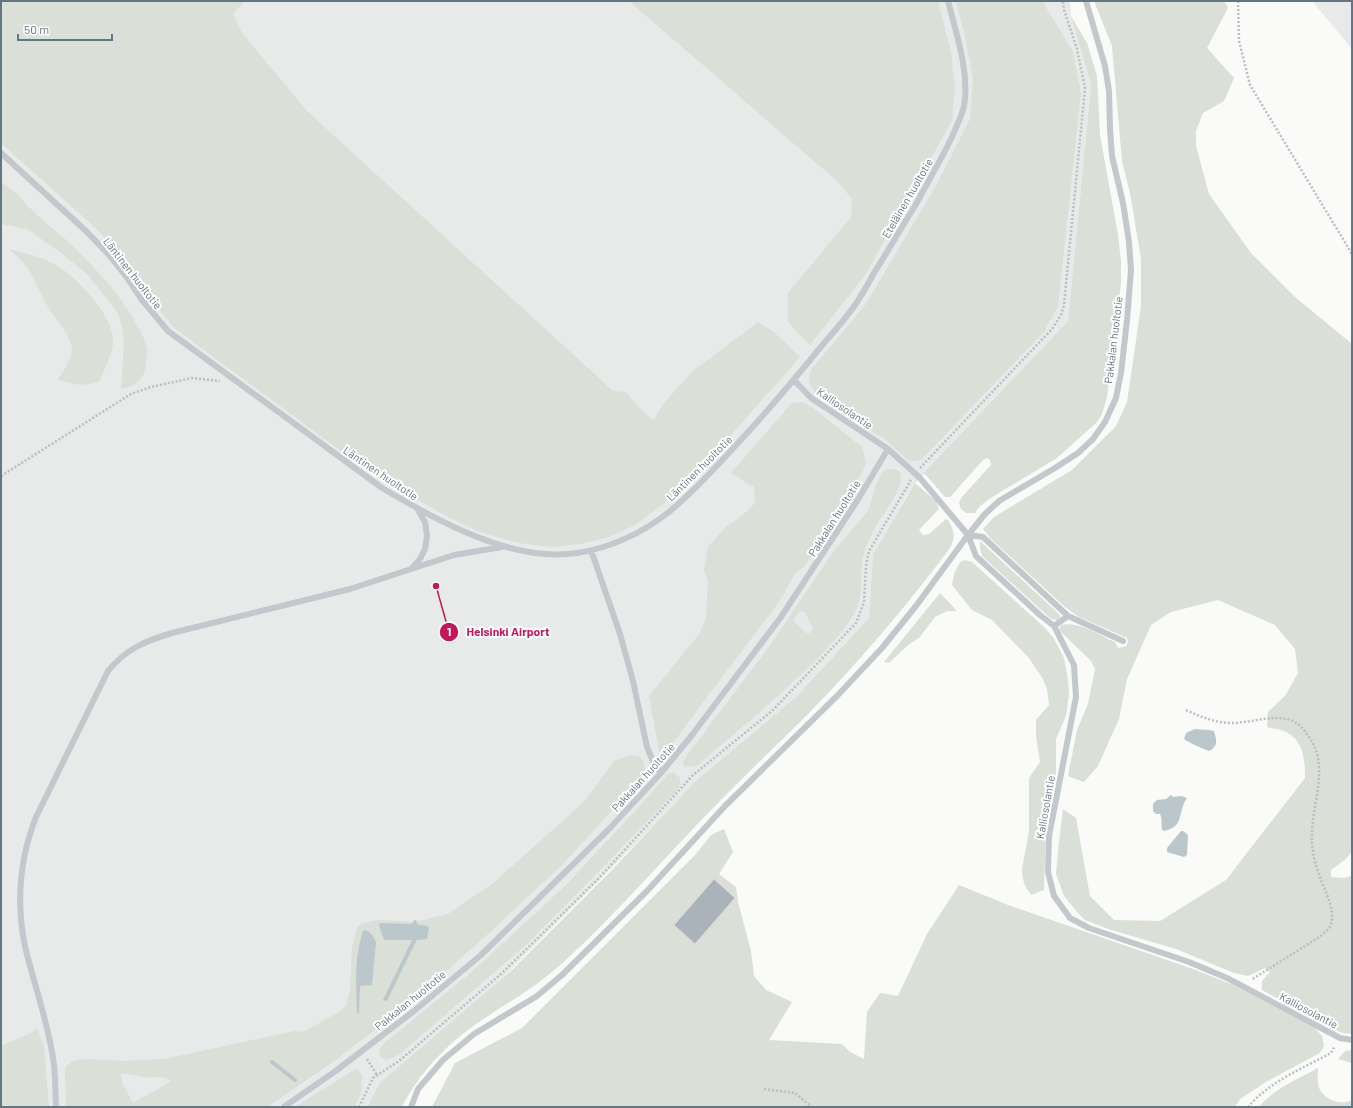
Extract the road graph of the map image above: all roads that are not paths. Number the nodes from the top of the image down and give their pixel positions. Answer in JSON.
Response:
{"nodes":[{"id":1,"x":948,"y":1,"type":"edge"},
{"id":2,"x":1086,"y":1,"type":"edge"},
{"id":3,"x":1,"y":153,"type":"edge"},
{"id":4,"x":794,"y":380,"type":"junction"},
{"id":5,"x":888,"y":449,"type":"junction"},
{"id":6,"x":416,"y":508,"type":"junction"},
{"id":7,"x":968,"y":535,"type":"junction"},
{"id":8,"x":504,"y":546,"type":"junction"},
{"id":9,"x":591,"y":550,"type":"junction"},
{"id":10,"x":410,"y":570,"type":"junction"},
{"id":11,"x":1068,"y":616,"type":"junction"},
{"id":12,"x":1054,"y":626,"type":"junction"},
{"id":13,"x":1123,"y":641,"type":"dead end"},
{"id":14,"x":661,"y":773,"type":"junction"},
{"id":15,"x":1352,"y":1040,"type":"edge"},
{"id":16,"x":56,"y":1107,"type":"edge"},
{"id":17,"x":284,"y":1107,"type":"edge"},
{"id":18,"x":411,"y":1107,"type":"edge"}],
"edges":[{"from":1,"to":4,"type":"lane","name":"Eteläinen huoltotie"},
{"from":2,"to":7,"type":"lane","name":"Pakkalan huoltotie"},
{"from":3,"to":6,"type":"lane","name":"Läntinen huoltotie"},
{"from":4,"to":5,"type":"lane","name":"Kalliosolantie"},
{"from":4,"to":9,"type":"lane","name":"Läntinen huoltotie"},
{"from":5,"to":7,"type":"lane"},
{"from":5,"to":14,"type":"lane","name":"Pakkalan huoltotie"},
{"from":6,"to":8,"type":"lane","name":"Läntinen huoltotie"},
{"from":6,"to":10,"type":"lane"},
{"from":7,"to":11,"type":"lane"},
{"from":7,"to":12,"type":"lane","name":"Kalliosolantie"},
{"from":7,"to":18,"type":"lane","name":"Pakkalan huoltotie"},
{"from":8,"to":9,"type":"lane","name":"Läntinen huoltotie"},
{"from":8,"to":10,"type":"lane"},
{"from":9,"to":14,"type":"lane"},
{"from":10,"to":16,"type":"lane"},
{"from":11,"to":12,"type":"lane"},
{"from":11,"to":13,"type":"lane"},
{"from":12,"to":15,"type":"lane","name":"Kalliosolantie"},
{"from":14,"to":17,"type":"lane","name":"Pakkalan huoltotie"}]}
